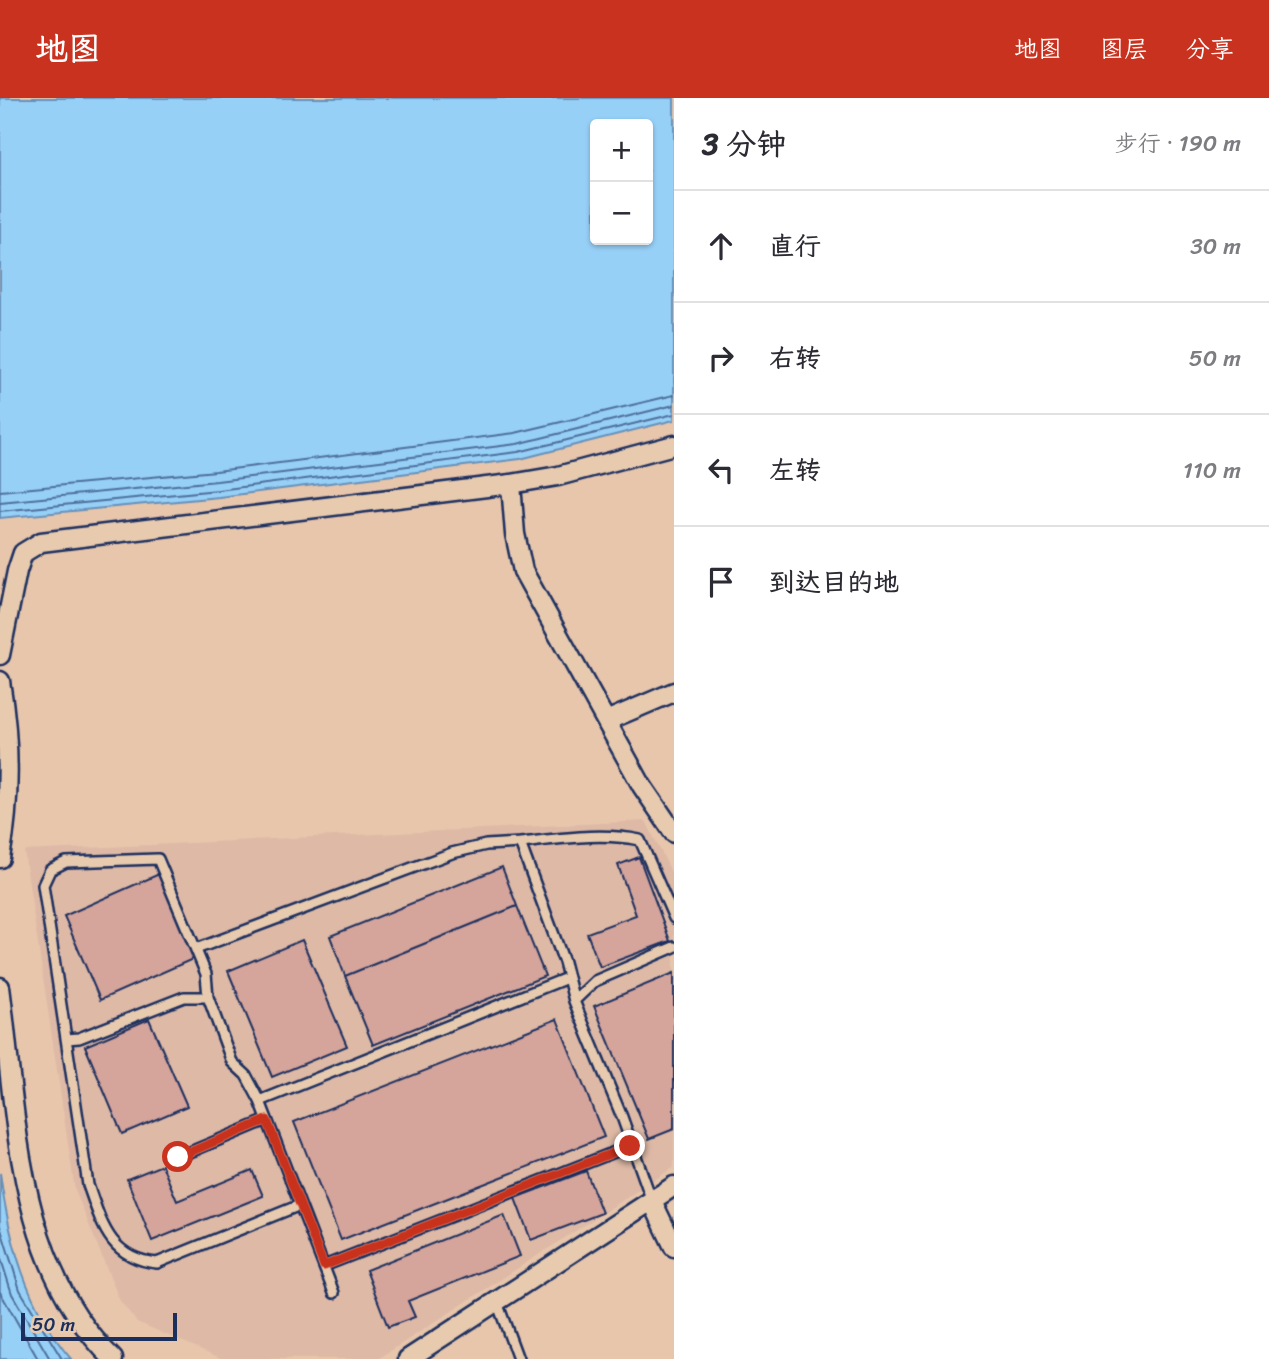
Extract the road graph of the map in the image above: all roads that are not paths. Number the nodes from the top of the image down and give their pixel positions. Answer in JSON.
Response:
{"nodes":[{"id":1,"x":674,"y":445,"type":"edge"},
{"id":2,"x":511,"y":484,"type":"junction"},
{"id":3,"x":0,"y":655,"type":"edge"},
{"id":4,"x":0,"y":681,"type":"edge"},
{"id":5,"x":674,"y":692,"type":"edge"},
{"id":6,"x":2,"y":703,"type":"edge"},
{"id":7,"x":606,"y":721,"type":"junction"},
{"id":8,"x":674,"y":833,"type":"edge"},
{"id":9,"x":520,"y":843,"type":"junction"},
{"id":10,"x":0,"y":858,"type":"edge"},
{"id":11,"x":674,"y":918,"type":"edge"},
{"id":12,"x":674,"y":947,"type":"edge"},
{"id":13,"x":196,"y":949,"type":"junction"},
{"id":14,"x":567,"y":978,"type":"junction"},
{"id":15,"x":0,"y":988,"type":"edge"},
{"id":16,"x":208,"y":997,"type":"junction"},
{"id":17,"x":574,"y":1001,"type":"junction"},
{"id":18,"x":66,"y":1039,"type":"junction"},
{"id":19,"x":260,"y":1101,"type":"junction"},
{"id":20,"x":267,"y":1120,"type":"junction"},
{"id":21,"x":630,"y":1146,"type":"junction"},
{"id":22,"x":178,"y":1157,"type":"dead end"},
{"id":23,"x":674,"y":1186,"type":"edge"},
{"id":24,"x":652,"y":1201,"type":"junction"},
{"id":25,"x":300,"y":1205,"type":"junction"},
{"id":26,"x":674,"y":1247,"type":"edge"},
{"id":27,"x":324,"y":1266,"type":"junction"},
{"id":28,"x":334,"y":1293,"type":"dead end"},
{"id":29,"x":497,"y":1302,"type":"junction"},
{"id":30,"x":113,"y":1359,"type":"edge"},
{"id":31,"x":408,"y":1359,"type":"edge"},
{"id":32,"x":518,"y":1359,"type":"edge"}],
"edges":[{"from":1,"to":2,"type":"street"},
{"from":2,"to":3,"type":"street"},
{"from":2,"to":7,"type":"street"},
{"from":4,"to":6,"type":"street"},
{"from":5,"to":7,"type":"street"},
{"from":6,"to":10,"type":"street"},
{"from":7,"to":8,"type":"street"},
{"from":9,"to":11,"type":"lane"},
{"from":9,"to":13,"type":"lane"},
{"from":9,"to":14,"type":"lane"},
{"from":12,"to":17,"type":"lane"},
{"from":13,"to":16,"type":"lane"},
{"from":13,"to":18,"type":"lane"},
{"from":14,"to":17,"type":"lane"},
{"from":14,"to":19,"type":"lane"},
{"from":15,"to":30,"type":"street"},
{"from":16,"to":18,"type":"lane"},
{"from":16,"to":19,"type":"lane"},
{"from":17,"to":21,"type":"lane"},
{"from":18,"to":25,"type":"lane"},
{"from":19,"to":20,"type":"lane"},
{"from":20,"to":22,"type":"lane"},
{"from":20,"to":25,"type":"lane"},
{"from":21,"to":24,"type":"lane"},
{"from":21,"to":27,"type":"lane"},
{"from":23,"to":24,"type":"street"},
{"from":24,"to":26,"type":"street"},
{"from":24,"to":29,"type":"street"},
{"from":25,"to":27,"type":"lane"},
{"from":27,"to":28,"type":"lane"},
{"from":29,"to":31,"type":"street"},
{"from":29,"to":32,"type":"lane"}]}
